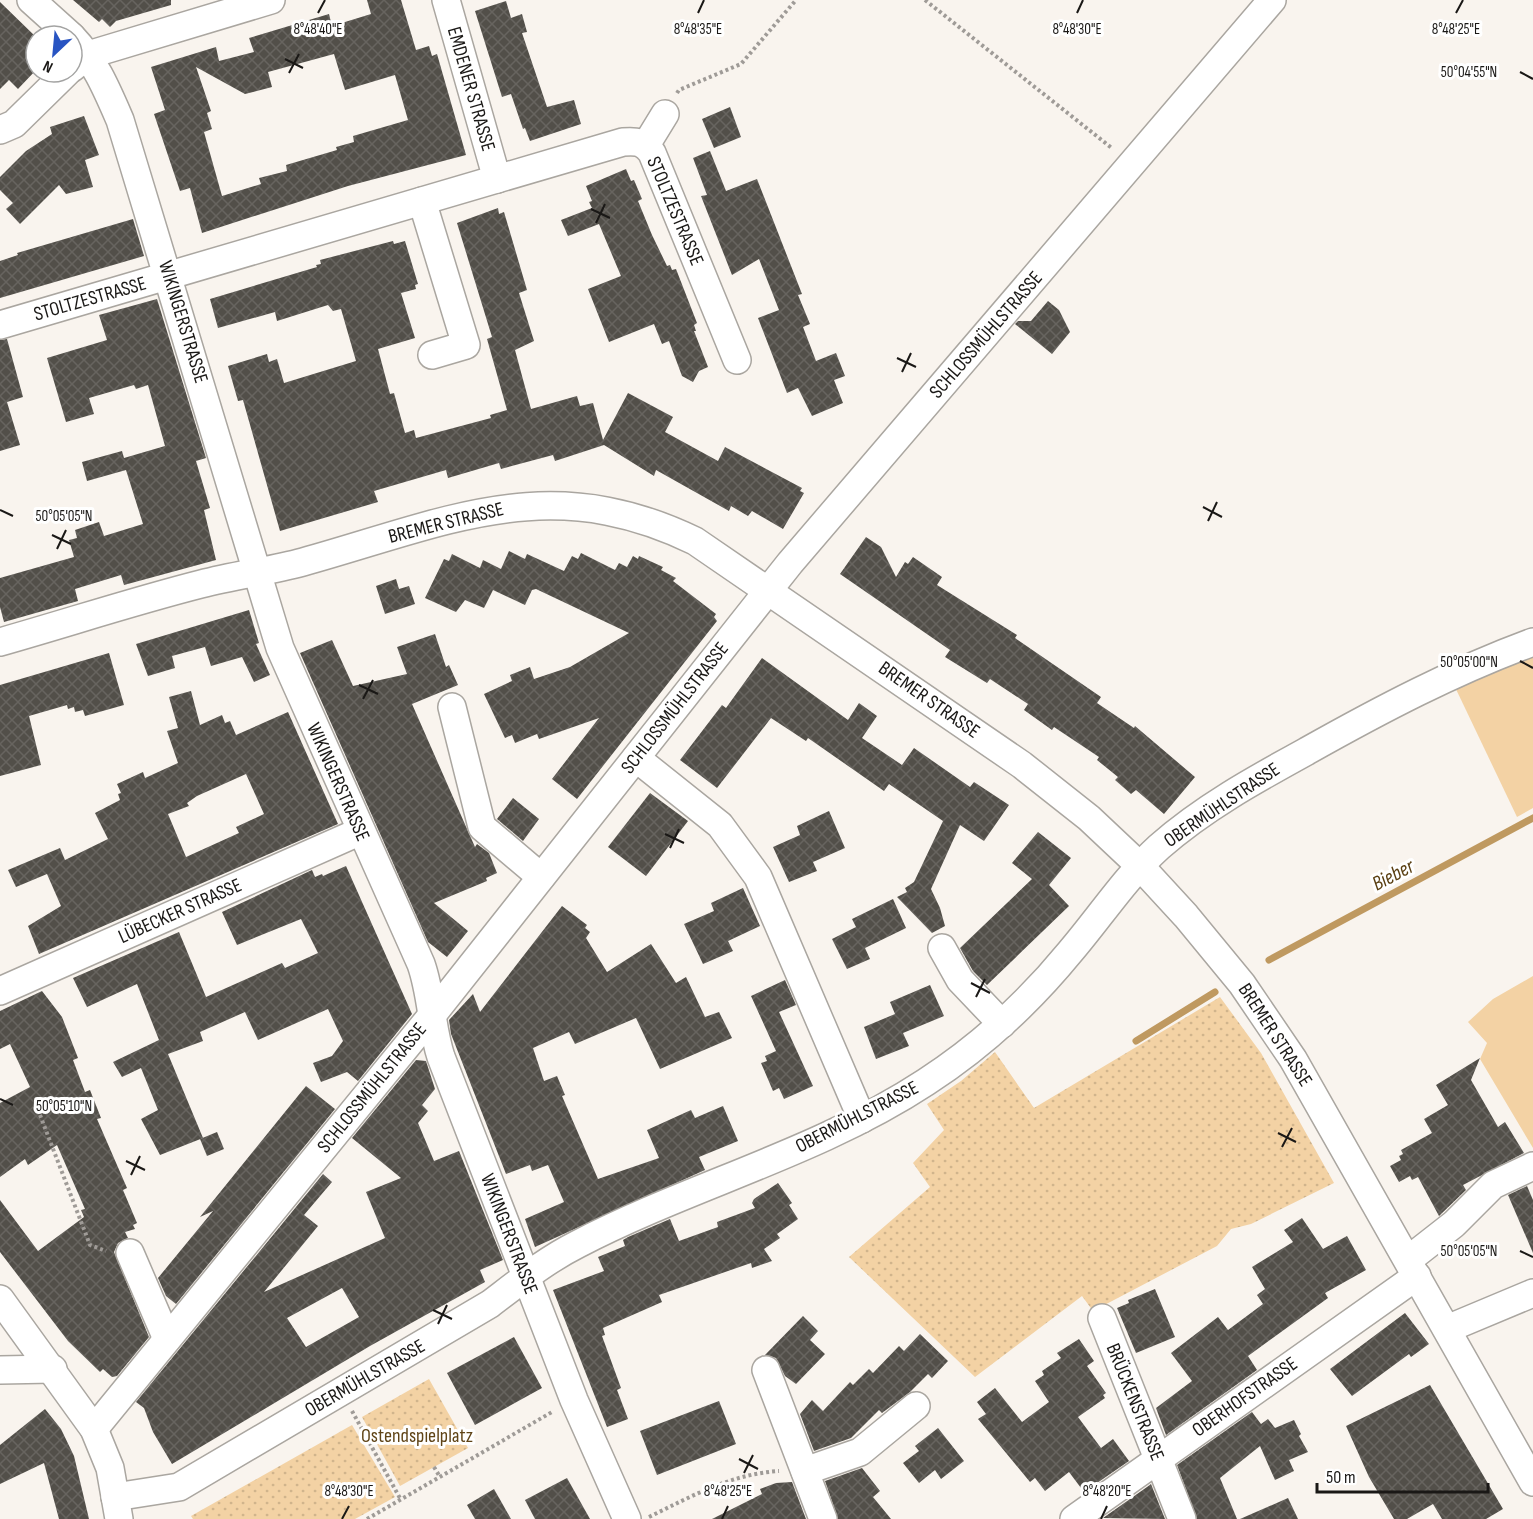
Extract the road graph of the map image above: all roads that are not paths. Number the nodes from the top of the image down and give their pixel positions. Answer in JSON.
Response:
{"nodes":[{"id":1,"x":31,"y":0,"type":"edge"},
{"id":2,"x":271,"y":0,"type":"edge"},
{"id":3,"x":446,"y":0,"type":"edge"},
{"id":4,"x":1272,"y":0,"type":"edge"},
{"id":5,"x":53,"y":24,"type":"edge"},
{"id":6,"x":84,"y":47,"type":"edge"},
{"id":7,"x":84,"y":62,"type":"edge"},
{"id":8,"x":56,"y":84,"type":"edge"},
{"id":9,"x":665,"y":114,"type":"road end"},
{"id":10,"x":0,"y":130,"type":"edge"},
{"id":11,"x":646,"y":145,"type":"junction"},
{"id":12,"x":496,"y":178,"type":"junction"},
{"id":13,"x":422,"y":201,"type":"junction"},
{"id":14,"x":169,"y":276,"type":"junction"},
{"id":15,"x":0,"y":325,"type":"edge"},
{"id":16,"x":432,"y":355,"type":"dead end"},
{"id":17,"x":737,"y":360,"type":"dead end"},
{"id":18,"x":259,"y":573,"type":"junction"},
{"id":19,"x":769,"y":590,"type":"junction"},
{"id":20,"x":0,"y":642,"type":"edge"},
{"id":21,"x":1533,"y":642,"type":"edge"},
{"id":22,"x":452,"y":707,"type":"dead end"},
{"id":23,"x":636,"y":758,"type":"junction"},
{"id":24,"x":361,"y":831,"type":"junction"},
{"id":25,"x":1140,"y":866,"type":"junction"},
{"id":26,"x":541,"y":877,"type":"junction"},
{"id":27,"x":942,"y":948,"type":"dead end"},
{"id":28,"x":0,"y":991,"type":"edge"},
{"id":29,"x":433,"y":1014,"type":"junction"},
{"id":30,"x":1002,"y":1024,"type":"junction"},
{"id":31,"x":862,"y":1119,"type":"junction"},
{"id":32,"x":1533,"y":1166,"type":"edge"},
{"id":33,"x":130,"y":1253,"type":"road end"},
{"id":34,"x":1412,"y":1268,"type":"junction"},
{"id":35,"x":525,"y":1276,"type":"junction"},
{"id":36,"x":1533,"y":1293,"type":"edge"},
{"id":37,"x":0,"y":1299,"type":"edge"},
{"id":38,"x":1102,"y":1318,"type":"dead end"},
{"id":39,"x":1447,"y":1329,"type":"junction"},
{"id":40,"x":167,"y":1339,"type":"junction"},
{"id":41,"x":53,"y":1369,"type":"junction"},
{"id":42,"x":0,"y":1370,"type":"edge"},
{"id":43,"x":766,"y":1370,"type":"dead end"},
{"id":44,"x":916,"y":1406,"type":"dead end"},
{"id":45,"x":94,"y":1429,"type":"junction"},
{"id":46,"x":1158,"y":1458,"type":"junction"},
{"id":47,"x":805,"y":1471,"type":"junction"},
{"id":48,"x":1533,"y":1482,"type":"edge"},
{"id":49,"x":117,"y":1508,"type":"edge"},
{"id":50,"x":627,"y":1519,"type":"edge"},
{"id":51,"x":824,"y":1519,"type":"edge"},
{"id":52,"x":1074,"y":1519,"type":"edge"},
{"id":53,"x":1182,"y":1519,"type":"edge"}],
"edges":[{"from":1,"to":5,"type":"street","name":"WIKINGERSTRASSE"},
{"from":2,"to":6,"type":"street"},
{"from":3,"to":12,"type":"street","name":"EMDENER STRASSE"},
{"from":4,"to":19,"type":"street","name":"SCHLOSSMÜHLSTRASSE"},
{"from":7,"to":14,"type":"street","name":"WIKINGERSTRASSE"},
{"from":8,"to":10,"type":"street"},
{"from":9,"to":11,"type":"street"},
{"from":11,"to":12,"type":"street","name":"STOLTZESTRASSE"},
{"from":11,"to":17,"type":"street","name":"STOLTZESTRASSE"},
{"from":12,"to":13,"type":"street","name":"STOLTZESTRASSE"},
{"from":13,"to":14,"type":"street","name":"STOLTZESTRASSE"},
{"from":13,"to":16,"type":"street"},
{"from":14,"to":15,"type":"street","name":"STOLTZESTRASSE"},
{"from":14,"to":18,"type":"street","name":"WIKINGERSTRASSE"},
{"from":18,"to":19,"type":"street","name":"BREMER STRASSE"},
{"from":18,"to":20,"type":"street","name":"BREMER STRASSE"},
{"from":18,"to":24,"type":"street","name":"WIKINGERSTRASSE"},
{"from":19,"to":23,"type":"street","name":"SCHLOSSMÜHLSTRASSE"},
{"from":19,"to":25,"type":"street","name":"BREMER STRASSE"},
{"from":21,"to":25,"type":"street","name":"OBERMÜHLSTRASSE"},
{"from":22,"to":26,"type":"street"},
{"from":23,"to":26,"type":"street","name":"SCHLOSSMÜHLSTRASSE"},
{"from":23,"to":31,"type":"street"},
{"from":24,"to":28,"type":"street","name":"LÜBECKER STRASSE"},
{"from":24,"to":29,"type":"street","name":"WIKINGERSTRASSE"},
{"from":25,"to":30,"type":"street","name":"OBERMÜHLSTRASSE"},
{"from":25,"to":34,"type":"street","name":"BREMER STRASSE"},
{"from":26,"to":29,"type":"street","name":"SCHLOSSMÜHLSTRASSE"},
{"from":27,"to":30,"type":"street"},
{"from":29,"to":35,"type":"street","name":"WIKINGERSTRASSE"},
{"from":29,"to":40,"type":"street","name":"SCHLOSSMÜHLSTRASSE"},
{"from":30,"to":31,"type":"street","name":"OBERMÜHLSTRASSE"},
{"from":31,"to":35,"type":"street","name":"OBERMÜHLSTRASSE"},
{"from":32,"to":34,"type":"street","name":"OBERHOFSTRASSE"},
{"from":33,"to":40,"type":"street"},
{"from":34,"to":39,"type":"street","name":"BREMER STRASSE"},
{"from":34,"to":46,"type":"street","name":"OBERHOFSTRASSE"},
{"from":35,"to":49,"type":"street","name":"OBERMÜHLSTRASSE"},
{"from":35,"to":50,"type":"street","name":"WIKINGERSTRASSE"},
{"from":36,"to":39,"type":"street"},
{"from":37,"to":41,"type":"street"},
{"from":38,"to":46,"type":"street","name":"BRÜCKENSTRASSE"},
{"from":39,"to":48,"type":"street","name":"BREMER STRASSE"},
{"from":40,"to":45,"type":"street","name":"SCHLOSSMÜHLSTRASSE"},
{"from":41,"to":42,"type":"street"},
{"from":41,"to":45,"type":"street"},
{"from":43,"to":47,"type":"street"},
{"from":44,"to":47,"type":"street"},
{"from":45,"to":49,"type":"street"},
{"from":46,"to":52,"type":"street","name":"OBERHOFSTRASSE"},
{"from":46,"to":53,"type":"street","name":"BRÜCKENSTRASSE"},
{"from":47,"to":51,"type":"street"}]}
